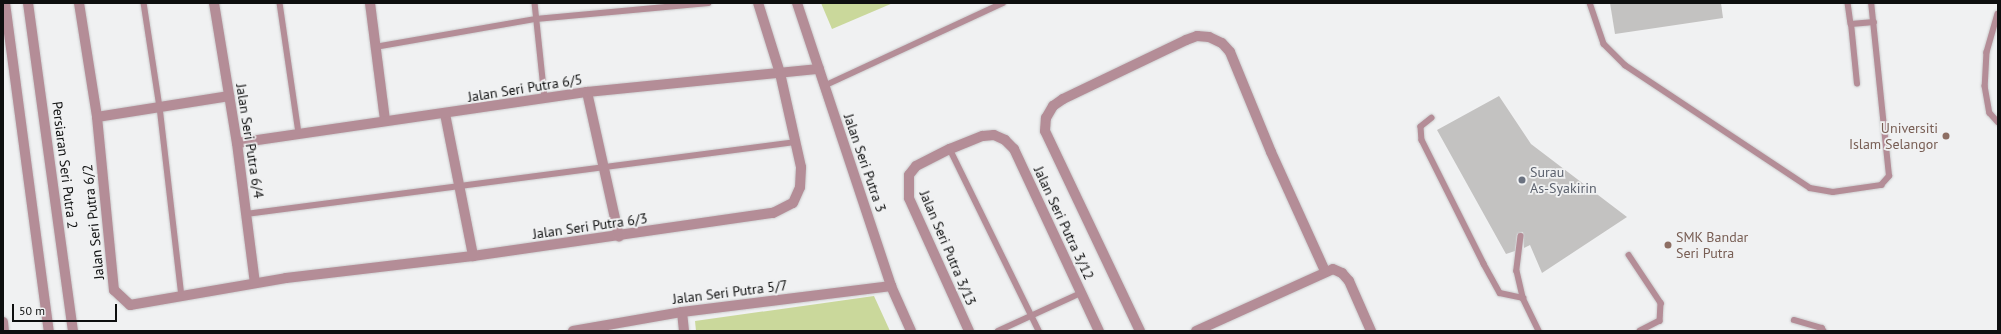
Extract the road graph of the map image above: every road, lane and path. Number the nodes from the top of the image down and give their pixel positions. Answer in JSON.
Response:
{"nodes":[{"id":1,"x":5,"y":3,"type":"edge"},
{"id":2,"x":28,"y":3,"type":"edge"},
{"id":3,"x":79,"y":3,"type":"edge"},
{"id":4,"x":144,"y":3,"type":"edge"},
{"id":5,"x":214,"y":3,"type":"edge"},
{"id":6,"x":280,"y":3,"type":"edge"},
{"id":7,"x":370,"y":3,"type":"edge"},
{"id":8,"x":535,"y":3,"type":"edge"},
{"id":9,"x":708,"y":3,"type":"edge"},
{"id":10,"x":758,"y":3,"type":"edge"},
{"id":11,"x":797,"y":3,"type":"edge"},
{"id":12,"x":1003,"y":3,"type":"edge"},
{"id":13,"x":1590,"y":3,"type":"edge"},
{"id":14,"x":1848,"y":3,"type":"edge"},
{"id":15,"x":1871,"y":3,"type":"edge"},
{"id":16,"x":1998,"y":14,"type":"edge"},
{"id":17,"x":536,"y":19,"type":"junction"},
{"id":18,"x":1874,"y":22,"type":"junction"},
{"id":19,"x":1851,"y":24,"type":"junction"},
{"id":20,"x":375,"y":47,"type":"junction"},
{"id":21,"x":819,"y":69,"type":"junction"},
{"id":22,"x":780,"y":73,"type":"junction"},
{"id":23,"x":1857,"y":84,"type":"dead end"},
{"id":24,"x":824,"y":86,"type":"junction"},
{"id":25,"x":587,"y":92,"type":"junction"},
{"id":26,"x":229,"y":96,"type":"junction"},
{"id":27,"x":545,"y":98,"type":"junction"},
{"id":28,"x":160,"y":107,"type":"junction"},
{"id":29,"x":445,"y":114,"type":"junction"},
{"id":30,"x":97,"y":117,"type":"junction"},
{"id":31,"x":1432,"y":118,"type":"dead end"},
{"id":32,"x":386,"y":120,"type":"junction"},
{"id":33,"x":1998,"y":122,"type":"edge"},
{"id":34,"x":299,"y":133,"type":"junction"},
{"id":35,"x":994,"y":135,"type":"joint"},
{"id":36,"x":796,"y":142,"type":"junction"},
{"id":37,"x":237,"y":143,"type":"junction"},
{"id":38,"x":950,"y":149,"type":"junction"},
{"id":39,"x":603,"y":165,"type":"junction"},
{"id":40,"x":460,"y":186,"type":"junction"},
{"id":41,"x":246,"y":214,"type":"junction"},
{"id":42,"x":619,"y":236,"type":"junction"},
{"id":43,"x":1521,"y":236,"type":"dead end"},
{"id":44,"x":1629,"y":254,"type":"dead end"},
{"id":45,"x":473,"y":256,"type":"junction"},
{"id":46,"x":1325,"y":271,"type":"junction"},
{"id":47,"x":255,"y":283,"type":"junction"},
{"id":48,"x":891,"y":286,"type":"junction"},
{"id":49,"x":1081,"y":293,"type":"junction"},
{"id":50,"x":182,"y":296,"type":"junction"},
{"id":51,"x":1523,"y":298,"type":"junction"},
{"id":52,"x":682,"y":312,"type":"junction"},
{"id":53,"x":1032,"y":317,"type":"junction"},
{"id":54,"x":1794,"y":320,"type":"dead end"},
{"id":55,"x":3,"y":322,"type":"edge"},
{"id":56,"x":4,"y":331,"type":"edge"},
{"id":57,"x":49,"y":331,"type":"edge"},
{"id":58,"x":73,"y":331,"type":"edge"},
{"id":59,"x":573,"y":331,"type":"edge"},
{"id":60,"x":684,"y":331,"type":"edge"},
{"id":61,"x":911,"y":331,"type":"edge"},
{"id":62,"x":969,"y":331,"type":"edge"},
{"id":63,"x":998,"y":331,"type":"edge"},
{"id":64,"x":1039,"y":331,"type":"edge"},
{"id":65,"x":1100,"y":331,"type":"edge"},
{"id":66,"x":1140,"y":331,"type":"edge"},
{"id":67,"x":1196,"y":331,"type":"edge"},
{"id":68,"x":1371,"y":331,"type":"edge"},
{"id":69,"x":1539,"y":331,"type":"edge"},
{"id":70,"x":1640,"y":331,"type":"edge"},
{"id":71,"x":1824,"y":331,"type":"edge"}],
"edges":[{"from":1,"to":57,"type":"street"},
{"from":2,"to":58,"type":"street","name":"Persiaran Seri Putra 2"},
{"from":3,"to":30,"type":"street","name":"Jalan Seri Putra 6/2"},
{"from":4,"to":28,"type":"lane"},
{"from":5,"to":26,"type":"street","name":"Jalan Seri Putra 6/4"},
{"from":6,"to":34,"type":"lane"},
{"from":7,"to":20,"type":"street"},
{"from":8,"to":17,"type":"lane"},
{"from":9,"to":17,"type":"lane"},
{"from":10,"to":22,"type":"street","name":"Jalan Seri Putra 6/3"},
{"from":11,"to":21,"type":"street","name":"Jalan Seri Putra 3"},
{"from":12,"to":24,"type":"lane"},
{"from":13,"to":18,"type":"lane"},
{"from":14,"to":19,"type":"lane"},
{"from":15,"to":18,"type":"lane"},
{"from":16,"to":33,"type":"lane"},
{"from":17,"to":20,"type":"lane"},
{"from":17,"to":27,"type":"lane"},
{"from":18,"to":19,"type":"lane"},
{"from":19,"to":23,"type":"lane"},
{"from":20,"to":32,"type":"street"},
{"from":21,"to":22,"type":"street","name":"Jalan Seri Putra 6/5"},
{"from":21,"to":24,"type":"street","name":"Jalan Seri Putra 3"},
{"from":22,"to":25,"type":"street","name":"Jalan Seri Putra 6/5"},
{"from":22,"to":36,"type":"street","name":"Jalan Seri Putra 6/3"},
{"from":24,"to":48,"type":"street","name":"Jalan Seri Putra 3"},
{"from":25,"to":27,"type":"street","name":"Jalan Seri Putra 6/5"},
{"from":25,"to":39,"type":"street"},
{"from":26,"to":28,"type":"street"},
{"from":26,"to":37,"type":"street","name":"Jalan Seri Putra 6/4"},
{"from":27,"to":29,"type":"street","name":"Jalan Seri Putra 6/5"},
{"from":28,"to":30,"type":"street"},
{"from":28,"to":50,"type":"lane"},
{"from":29,"to":32,"type":"street","name":"Jalan Seri Putra 6/5"},
{"from":29,"to":40,"type":"street"},
{"from":30,"to":50,"type":"street","name":"Jalan Seri Putra 6/2"},
{"from":31,"to":51,"type":"lane"},
{"from":32,"to":34,"type":"street","name":"Jalan Seri Putra 6/5"},
{"from":34,"to":37,"type":"street","name":"Jalan Seri Putra 6/5"},
{"from":35,"to":38,"type":"street","name":"Jalan Seri Putra 3/13"},
{"from":35,"to":49,"type":"street","name":"Jalan Seri Putra 3/12"},
{"from":36,"to":39,"type":"lane"},
{"from":36,"to":42,"type":"street","name":"Jalan Seri Putra 6/3"},
{"from":37,"to":41,"type":"street","name":"Jalan Seri Putra 6/4"},
{"from":38,"to":53,"type":"lane"},
{"from":38,"to":62,"type":"street","name":"Jalan Seri Putra 3/13"},
{"from":39,"to":40,"type":"lane"},
{"from":39,"to":42,"type":"street"},
{"from":40,"to":41,"type":"lane"},
{"from":40,"to":45,"type":"street"},
{"from":41,"to":47,"type":"street","name":"Jalan Seri Putra 6/4"},
{"from":42,"to":45,"type":"street","name":"Jalan Seri Putra 6/3"},
{"from":43,"to":51,"type":"lane"},
{"from":44,"to":70,"type":"lane"},
{"from":45,"to":47,"type":"street","name":"Jalan Seri Putra 6/3"},
{"from":46,"to":66,"type":"street"},
{"from":46,"to":67,"type":"street"},
{"from":46,"to":68,"type":"street"},
{"from":47,"to":50,"type":"street","name":"Jalan Seri Putra 6/2"},
{"from":48,"to":52,"type":"street","name":"Jalan Seri Putra 5/7"},
{"from":48,"to":61,"type":"street","name":"Jalan Seri Putra 3"},
{"from":49,"to":53,"type":"lane"},
{"from":49,"to":65,"type":"street","name":"Jalan Seri Putra 3/12"},
{"from":51,"to":69,"type":"lane"},
{"from":52,"to":59,"type":"street","name":"Jalan Seri Putra 5/7"},
{"from":52,"to":60,"type":"street"},
{"from":53,"to":63,"type":"lane"},
{"from":53,"to":64,"type":"lane"},
{"from":54,"to":71,"type":"lane"},
{"from":55,"to":56,"type":"street"}]}
